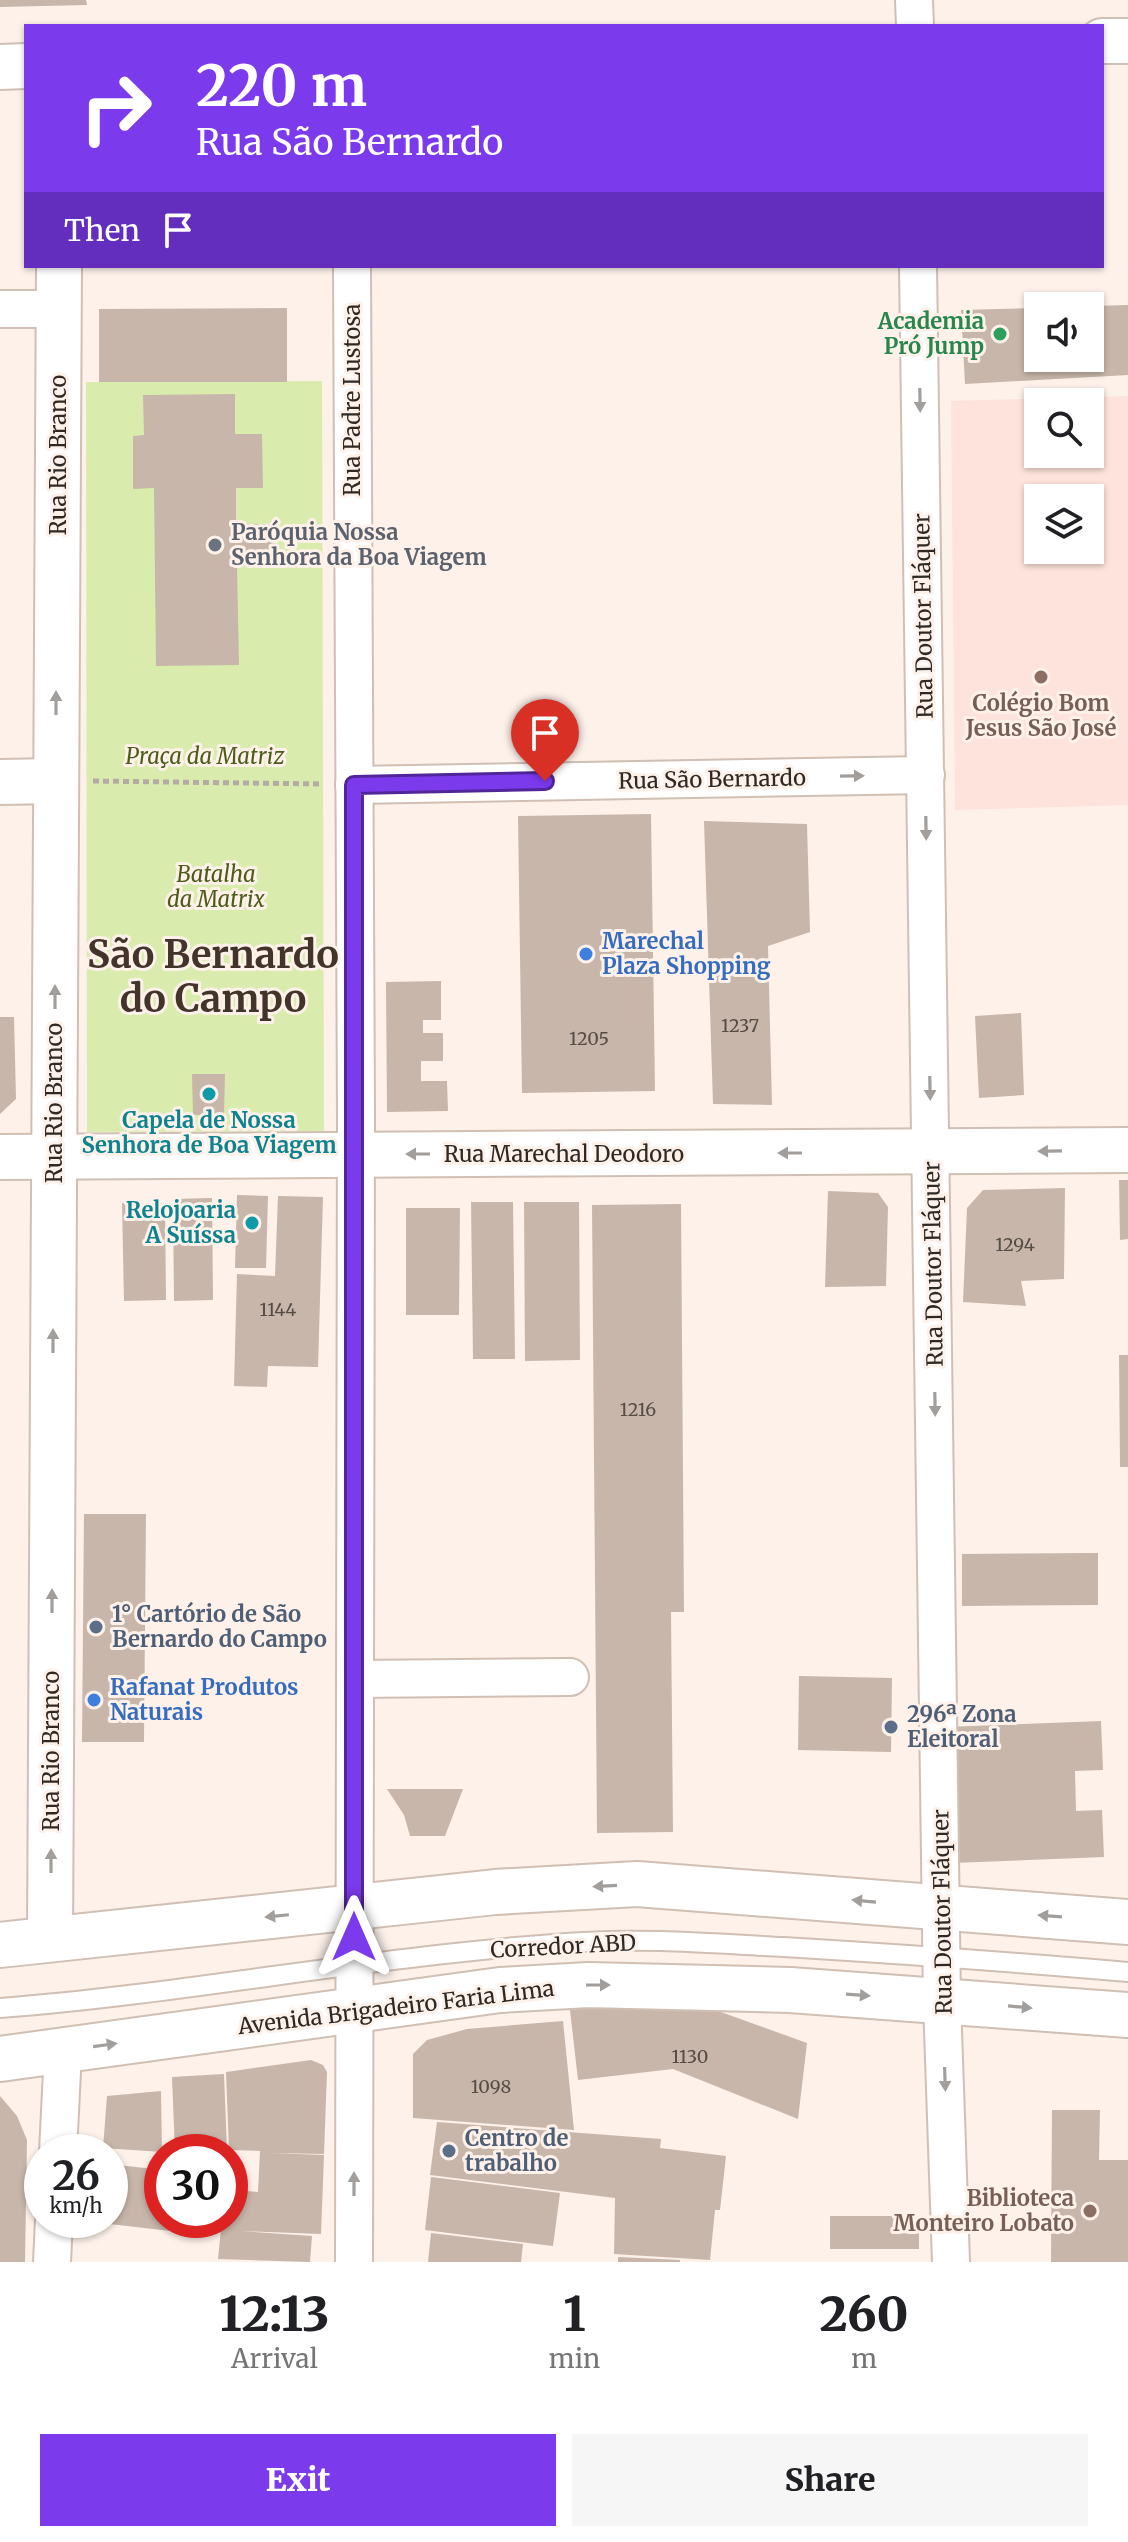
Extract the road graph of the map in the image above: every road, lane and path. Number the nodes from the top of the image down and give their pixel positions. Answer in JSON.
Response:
{"nodes":[{"id":1,"x":914,"y":0,"type":"edge"},
{"id":2,"x":915,"y":24,"type":"edge"},
{"id":3,"x":1104,"y":41,"type":"edge"},
{"id":4,"x":1128,"y":41,"type":"edge"},
{"id":5,"x":24,"y":66,"type":"edge"},
{"id":6,"x":0,"y":67,"type":"edge"},
{"id":7,"x":59,"y":268,"type":"edge"},
{"id":8,"x":352,"y":268,"type":"edge"},
{"id":9,"x":918,"y":268,"type":"edge"},
{"id":10,"x":0,"y":309,"type":"edge"},
{"id":11,"x":58,"y":309,"type":"junction"},
{"id":12,"x":926,"y":775,"type":"junction"},
{"id":13,"x":56,"y":781,"type":"junction"},
{"id":14,"x":0,"y":782,"type":"edge"},
{"id":15,"x":354,"y":785,"type":"junction"},
{"id":16,"x":1128,"y":1150,"type":"edge"},
{"id":17,"x":931,"y":1152,"type":"junction"},
{"id":18,"x":356,"y":1154,"type":"junction"},
{"id":19,"x":0,"y":1157,"type":"edge"},
{"id":20,"x":54,"y":1157,"type":"junction"},
{"id":21,"x":570,"y":1677,"type":"dead end"},
{"id":22,"x":355,"y":1679,"type":"junction"},
{"id":23,"x":942,"y":1907,"type":"junction"},
{"id":24,"x":354,"y":1908,"type":"junction"},
{"id":25,"x":1128,"y":1922,"type":"edge"},
{"id":26,"x":50,"y":1939,"type":"junction"},
{"id":27,"x":0,"y":1945,"type":"edge"},
{"id":28,"x":942,"y":1957,"type":"junction"},
{"id":29,"x":354,"y":1967,"type":"junction"},
{"id":30,"x":1128,"y":1972,"type":"edge"},
{"id":31,"x":942,"y":2001,"type":"junction"},
{"id":32,"x":0,"y":2008,"type":"edge"},
{"id":33,"x":354,"y":2012,"type":"junction"},
{"id":34,"x":1128,"y":2015,"type":"edge"},
{"id":35,"x":63,"y":2051,"type":"junction"},
{"id":36,"x":0,"y":2059,"type":"edge"},
{"id":37,"x":59,"y":2134,"type":"edge"},
{"id":38,"x":53,"y":2238,"type":"edge"},
{"id":39,"x":52,"y":2262,"type":"edge"},
{"id":40,"x":354,"y":2262,"type":"edge"},
{"id":41,"x":951,"y":2262,"type":"edge"}],
"edges":[{"from":1,"to":2,"type":"street"},
{"from":3,"to":4,"type":"main road"},
{"from":5,"to":6,"type":"main road"},
{"from":7,"to":11,"type":"main road","name":"Rua Rio Branco"},
{"from":8,"to":15,"type":"street","name":"Rua Padre Lustosa"},
{"from":9,"to":12,"type":"street","name":"Rua Doutor Fláquer","one_way":true},
{"from":10,"to":11,"type":"street"},
{"from":13,"to":11,"type":"main road","name":"Rua Rio Branco","one_way":true},
{"from":15,"to":12,"type":"street","name":"Rua São Bernardo","one_way":true},
{"from":12,"to":17,"type":"street","name":"Rua Doutor Fláquer","one_way":true},
{"from":13,"to":14,"type":"main road"},
{"from":13,"to":15,"type":"path"},
{"from":20,"to":13,"type":"main road","name":"Rua Rio Branco","one_way":true},
{"from":15,"to":18,"type":"street","name":"Rua Padre Lustosa"},
{"from":16,"to":17,"type":"main road","name":"Rua Marechal Deodoro","one_way":true},
{"from":17,"to":18,"type":"main road","name":"Rua Marechal Deodoro","one_way":true},
{"from":17,"to":23,"type":"street","name":"Rua Doutor Fláquer","one_way":true},
{"from":18,"to":20,"type":"main road","name":"Rua Marechal Deodoro"},
{"from":18,"to":22,"type":"street","name":"Rua Padre Lustosa"},
{"from":19,"to":20,"type":"main road","name":"Rua Marechal Deodoro"},
{"from":26,"to":20,"type":"main road","name":"Rua Rio Branco","one_way":true},
{"from":21,"to":22,"type":"street"},
{"from":22,"to":24,"type":"street","name":"Rua Padre Lustosa"},
{"from":23,"to":24,"type":"main road","one_way":true},
{"from":25,"to":23,"type":"main road","one_way":true},
{"from":23,"to":28,"type":"street","name":"Rua Doutor Fláquer"},
{"from":24,"to":26,"type":"main road","one_way":true},
{"from":24,"to":29,"type":"street","name":"Rua Padre Lustosa"},
{"from":26,"to":27,"type":"main road"},
{"from":28,"to":29,"type":"lane","name":"Corredor ABD"},
{"from":28,"to":30,"type":"lane","name":"Corredor ABD"},
{"from":28,"to":31,"type":"street","name":"Rua Doutor Fláquer"},
{"from":29,"to":32,"type":"lane","name":"Corredor ABD"},
{"from":29,"to":33,"type":"street","name":"Rua Padre Lustosa"},
{"from":33,"to":31,"type":"main road","name":"Avenida Brigadeiro Faria Lima","one_way":true},
{"from":31,"to":34,"type":"main road","name":"Avenida Brigadeiro Faria Lima","one_way":true},
{"from":31,"to":41,"type":"street","name":"Rua Doutor Fláquer","one_way":true},
{"from":35,"to":33,"type":"main road","name":"Avenida Brigadeiro Faria Lima","one_way":true},
{"from":40,"to":33,"type":"street","name":"Rua Padre Lustosa","one_way":true},
{"from":35,"to":36,"type":"main road","name":"Avenida Brigadeiro Faria Lima"},
{"from":35,"to":37,"type":"street"},
{"from":38,"to":39,"type":"street"}]}
